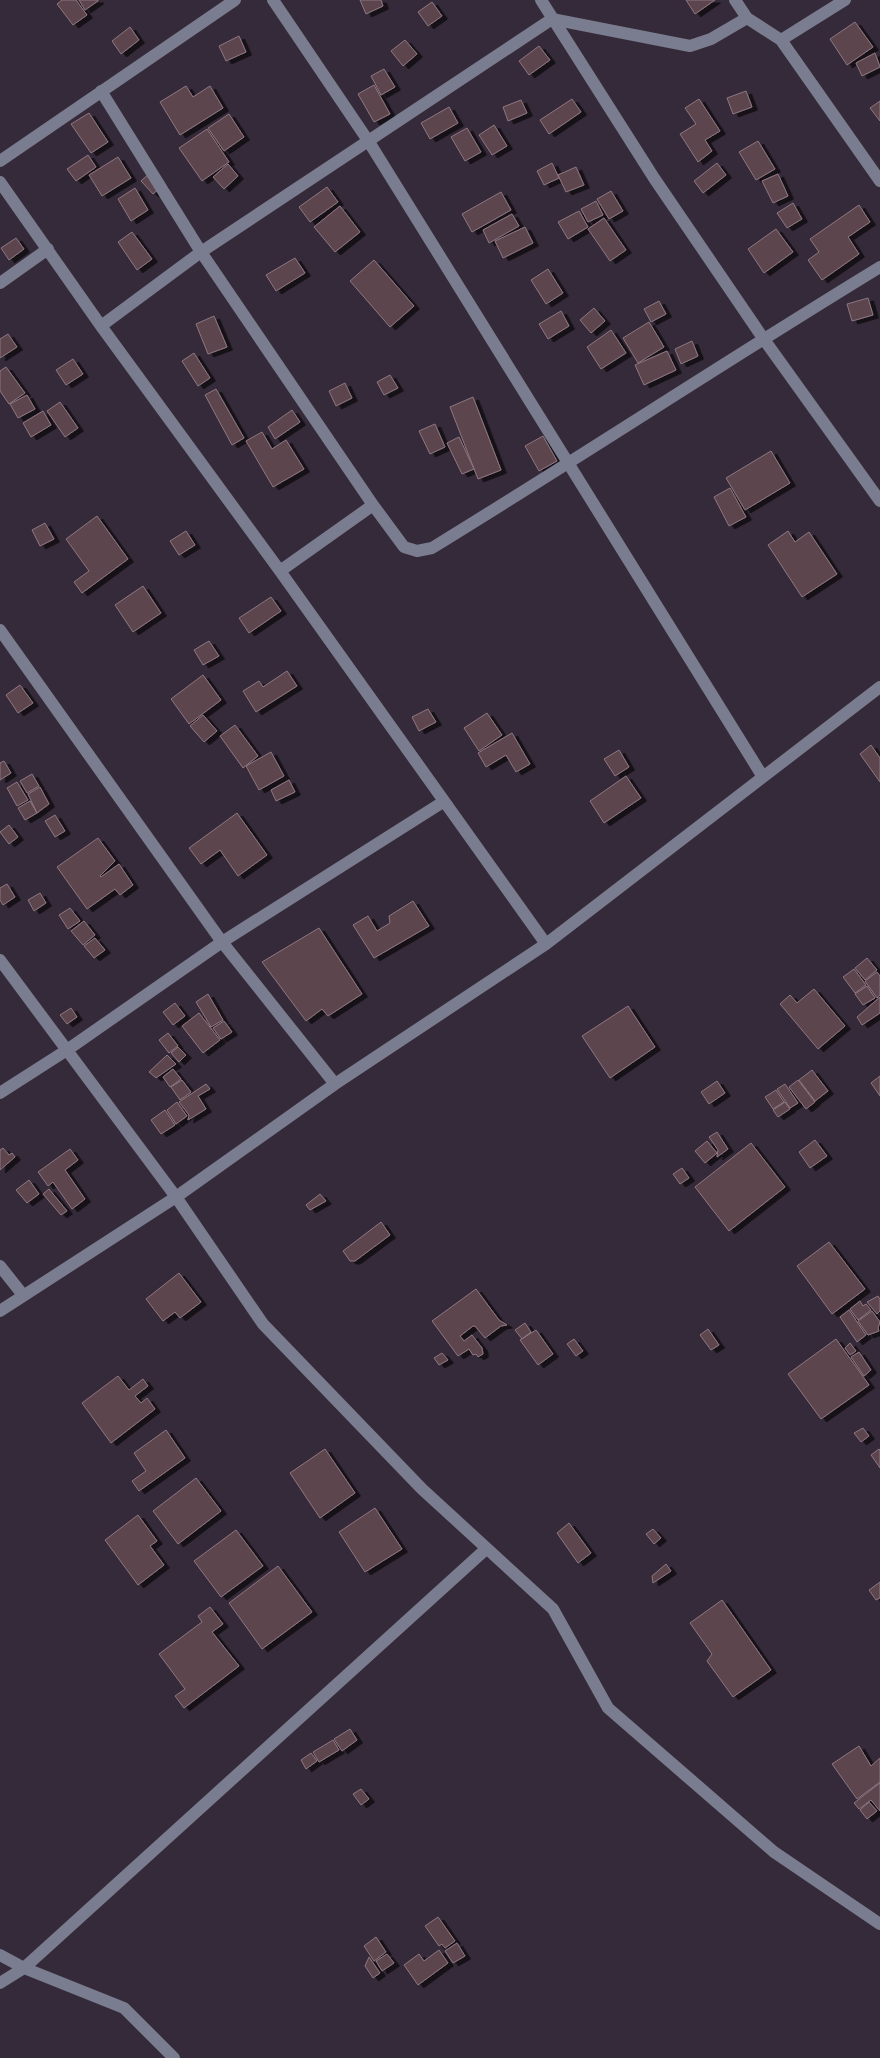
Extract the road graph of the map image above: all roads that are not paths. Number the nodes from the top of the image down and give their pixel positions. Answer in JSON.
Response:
{"nodes":[{"id":1,"x":235,"y":0,"type":"edge"},
{"id":2,"x":273,"y":0,"type":"edge"},
{"id":3,"x":541,"y":0,"type":"edge"},
{"id":4,"x":735,"y":0,"type":"edge"},
{"id":5,"x":846,"y":0,"type":"edge"},
{"id":6,"x":747,"y":18,"type":"junction"},
{"id":7,"x":552,"y":19,"type":"junction"},
{"id":8,"x":781,"y":40,"type":"junction"},
{"id":9,"x":101,"y":91,"type":"junction"},
{"id":10,"x":369,"y":142,"type":"junction"},
{"id":11,"x":0,"y":160,"type":"edge"},
{"id":12,"x":880,"y":181,"type":"edge"},
{"id":13,"x":0,"y":182,"type":"edge"},
{"id":14,"x":48,"y":249,"type":"junction"},
{"id":15,"x":201,"y":252,"type":"junction"},
{"id":16,"x":880,"y":267,"type":"edge"},
{"id":17,"x":0,"y":283,"type":"edge"},
{"id":18,"x":100,"y":326,"type":"junction"},
{"id":19,"x":764,"y":338,"type":"junction"},
{"id":20,"x":570,"y":464,"type":"junction"},
{"id":21,"x":880,"y":501,"type":"edge"},
{"id":22,"x":373,"y":505,"type":"junction"},
{"id":23,"x":280,"y":571,"type":"junction"},
{"id":24,"x":0,"y":630,"type":"edge"},
{"id":25,"x":880,"y":687,"type":"edge"},
{"id":26,"x":763,"y":777,"type":"junction"},
{"id":27,"x":443,"y":802,"type":"junction"},
{"id":28,"x":222,"y":942,"type":"junction"},
{"id":29,"x":546,"y":944,"type":"junction"},
{"id":30,"x":0,"y":960,"type":"edge"},
{"id":31,"x":67,"y":1050,"type":"junction"},
{"id":32,"x":335,"y":1084,"type":"junction"},
{"id":33,"x":0,"y":1093,"type":"edge"},
{"id":34,"x":176,"y":1197,"type":"junction"},
{"id":35,"x":0,"y":1266,"type":"edge"},
{"id":36,"x":23,"y":1295,"type":"junction"},
{"id":37,"x":0,"y":1311,"type":"edge"},
{"id":38,"x":486,"y":1549,"type":"junction"},
{"id":39,"x":880,"y":1924,"type":"edge"},
{"id":40,"x":0,"y":1955,"type":"edge"},
{"id":41,"x":24,"y":1968,"type":"junction"},
{"id":42,"x":0,"y":1983,"type":"edge"},
{"id":43,"x":174,"y":2058,"type":"edge"}],
"edges":[{"from":1,"to":9,"type":"street"},
{"from":2,"to":10,"type":"street"},
{"from":3,"to":7,"type":"street"},
{"from":4,"to":6,"type":"street"},
{"from":5,"to":8,"type":"street"},
{"from":6,"to":7,"type":"street"},
{"from":6,"to":8,"type":"street"},
{"from":7,"to":10,"type":"street"},
{"from":7,"to":19,"type":"street"},
{"from":8,"to":12,"type":"street"},
{"from":9,"to":11,"type":"street"},
{"from":9,"to":15,"type":"street"},
{"from":10,"to":15,"type":"street"},
{"from":10,"to":20,"type":"street"},
{"from":13,"to":14,"type":"street"},
{"from":14,"to":17,"type":"street"},
{"from":14,"to":18,"type":"street"},
{"from":15,"to":18,"type":"street"},
{"from":15,"to":22,"type":"street"},
{"from":16,"to":19,"type":"street"},
{"from":18,"to":23,"type":"street"},
{"from":19,"to":20,"type":"street"},
{"from":19,"to":21,"type":"street"},
{"from":20,"to":22,"type":"street"},
{"from":20,"to":26,"type":"street"},
{"from":22,"to":23,"type":"street"},
{"from":23,"to":27,"type":"street"},
{"from":24,"to":28,"type":"street"},
{"from":25,"to":26,"type":"street"},
{"from":26,"to":29,"type":"street"},
{"from":27,"to":28,"type":"street"},
{"from":27,"to":29,"type":"street"},
{"from":28,"to":31,"type":"street"},
{"from":28,"to":32,"type":"street"},
{"from":29,"to":32,"type":"street"},
{"from":30,"to":31,"type":"street"},
{"from":31,"to":33,"type":"street"},
{"from":31,"to":34,"type":"street"},
{"from":32,"to":34,"type":"street"},
{"from":34,"to":36,"type":"street"},
{"from":34,"to":38,"type":"street"},
{"from":35,"to":36,"type":"street"},
{"from":36,"to":37,"type":"street"},
{"from":38,"to":39,"type":"street"},
{"from":38,"to":41,"type":"street"},
{"from":40,"to":41,"type":"street"},
{"from":41,"to":42,"type":"street"},
{"from":41,"to":43,"type":"street"}]}
